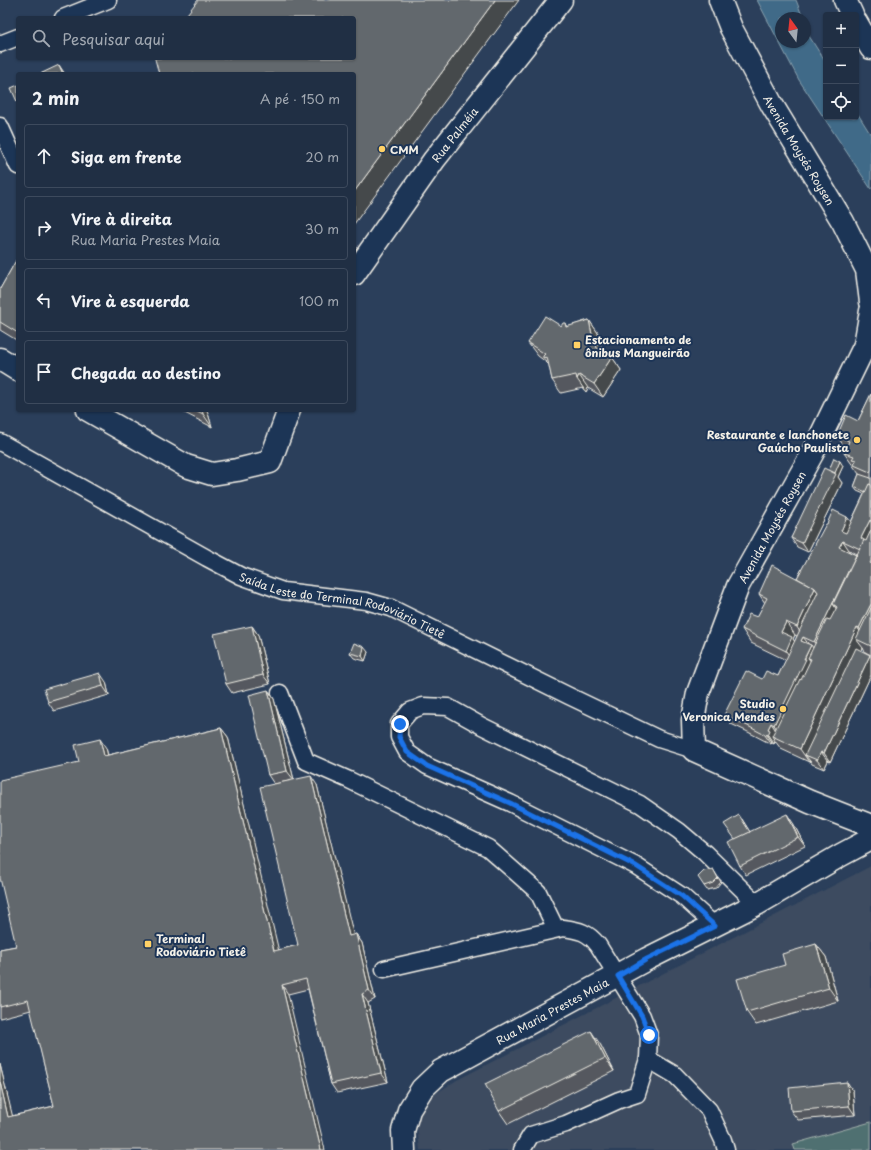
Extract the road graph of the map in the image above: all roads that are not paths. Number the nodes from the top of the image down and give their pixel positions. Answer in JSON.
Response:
{"nodes":[{"id":1,"x":108,"y":0,"type":"edge"},
{"id":2,"x":560,"y":0,"type":"edge"},
{"id":3,"x":720,"y":0,"type":"edge"},
{"id":4,"x":845,"y":0,"type":"edge"},
{"id":5,"x":851,"y":12,"type":"edge"},
{"id":6,"x":68,"y":16,"type":"edge"},
{"id":7,"x":859,"y":27,"type":"edge"},
{"id":8,"x":16,"y":37,"type":"edge"},
{"id":9,"x":0,"y":44,"type":"edge"},
{"id":10,"x":871,"y":48,"type":"edge"},
{"id":11,"x":0,"y":126,"type":"edge"},
{"id":12,"x":16,"y":162,"type":"edge"},
{"id":13,"x":356,"y":271,"type":"edge"},
{"id":14,"x":869,"y":272,"type":"edge"},
{"id":15,"x":871,"y":302,"type":"edge"},
{"id":16,"x":871,"y":311,"type":"edge"},
{"id":17,"x":0,"y":359,"type":"edge"},
{"id":18,"x":16,"y":369,"type":"edge"},
{"id":19,"x":92,"y":412,"type":"edge"},
{"id":20,"x":288,"y":412,"type":"edge"},
{"id":21,"x":0,"y":442,"type":"edge"},
{"id":22,"x":280,"y":693,"type":"dead end"},
{"id":23,"x":694,"y":750,"type":"junction"},
{"id":24,"x":871,"y":826,"type":"edge"},
{"id":25,"x":871,"y":839,"type":"edge"},
{"id":26,"x":757,"y":904,"type":"junction"},
{"id":27,"x":715,"y":926,"type":"junction"},
{"id":28,"x":556,"y":929,"type":"junction"},
{"id":29,"x":384,"y":969,"type":"dead end"},
{"id":30,"x":618,"y":976,"type":"junction"},
{"id":31,"x":648,"y":1059,"type":"junction"},
{"id":32,"x":404,"y":1150,"type":"edge"},
{"id":33,"x":522,"y":1150,"type":"edge"},
{"id":34,"x":726,"y":1150,"type":"edge"}],
"edges":[{"from":1,"to":6,"type":"lane"},
{"from":2,"to":13,"type":"street","name":"Rua Palméia"},
{"from":3,"to":14,"type":"street","name":"Avenida Moysés Roysen"},
{"from":4,"to":5,"type":"street"},
{"from":7,"to":10,"type":"street"},
{"from":8,"to":9,"type":"lane"},
{"from":11,"to":12,"type":"lane"},
{"from":14,"to":15,"type":"street","name":"Avenida Moysés Roysen"},
{"from":16,"to":23,"type":"street","name":"Avenida Moysés Roysen"},
{"from":17,"to":18,"type":"street"},
{"from":19,"to":20,"type":"street"},
{"from":21,"to":23,"type":"lane","name":"Saída Leste do Terminal Rodoviário Tietê"},
{"from":22,"to":28,"type":"lane"},
{"from":23,"to":24,"type":"street"},
{"from":25,"to":26,"type":"street","name":"Rua Maria Prestes Maia"},
{"from":26,"to":27,"type":"street","name":"Rua Maria Prestes Maia"},
{"from":26,"to":27,"type":"lane"},
{"from":27,"to":30,"type":"street","name":"Rua Maria Prestes Maia"},
{"from":28,"to":29,"type":"lane"},
{"from":28,"to":30,"type":"lane"},
{"from":30,"to":31,"type":"lane"},
{"from":30,"to":32,"type":"street","name":"Rua Maria Prestes Maia"},
{"from":31,"to":33,"type":"lane"},
{"from":31,"to":34,"type":"lane"}]}
